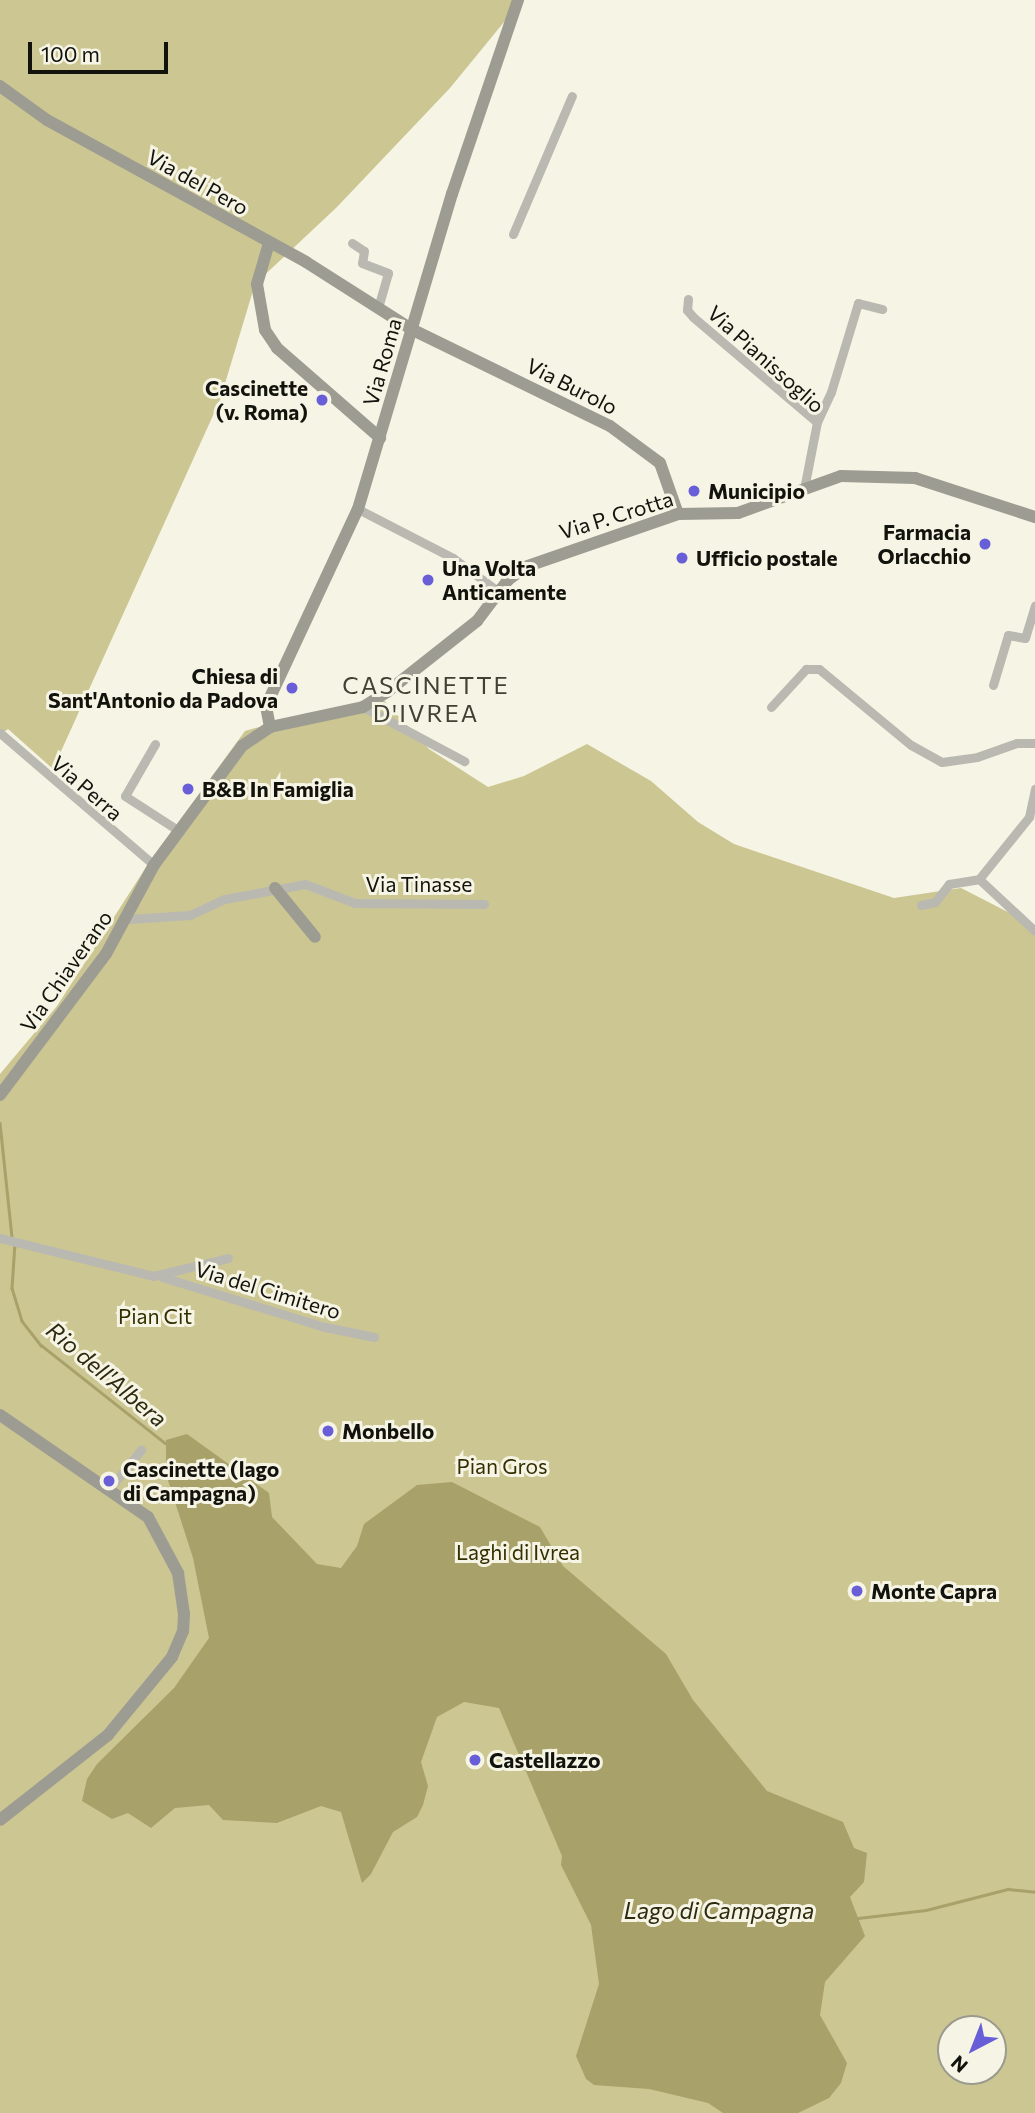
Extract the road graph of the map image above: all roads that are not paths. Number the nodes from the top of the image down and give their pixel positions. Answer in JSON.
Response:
{"nodes":[{"id":1,"x":518,"y":0,"type":"edge"},
{"id":2,"x":0,"y":86,"type":"edge"},
{"id":3,"x":572,"y":96,"type":"dead end"},
{"id":4,"x":513,"y":234,"type":"dead end"},
{"id":5,"x":269,"y":243,"type":"junction"},
{"id":6,"x":352,"y":243,"type":"dead end"},
{"id":7,"x":688,"y":299,"type":"dead end"},
{"id":8,"x":378,"y":308,"type":"junction"},
{"id":9,"x":882,"y":309,"type":"dead end"},
{"id":10,"x":411,"y":329,"type":"junction"},
{"id":11,"x":817,"y":422,"type":"junction"},
{"id":12,"x":380,"y":438,"type":"junction"},
{"id":13,"x":804,"y":489,"type":"junction"},
{"id":14,"x":358,"y":509,"type":"junction"},
{"id":15,"x":678,"y":514,"type":"junction"},
{"id":16,"x":1035,"y":516,"type":"edge"},
{"id":17,"x":499,"y":592,"type":"junction"},
{"id":18,"x":1035,"y":606,"type":"edge"},
{"id":19,"x":993,"y":685,"type":"dead end"},
{"id":20,"x":363,"y":707,"type":"junction"},
{"id":21,"x":771,"y":707,"type":"dead end"},
{"id":22,"x":270,"y":727,"type":"junction"},
{"id":23,"x":0,"y":733,"type":"edge"},
{"id":24,"x":1035,"y":743,"type":"edge"},
{"id":25,"x":155,"y":744,"type":"dead end"},
{"id":26,"x":464,"y":761,"type":"dead end"},
{"id":27,"x":1035,"y":789,"type":"edge"},
{"id":28,"x":179,"y":831,"type":"junction"},
{"id":29,"x":154,"y":865,"type":"junction"},
{"id":30,"x":979,"y":879,"type":"junction"},
{"id":31,"x":275,"y":888,"type":"junction"},
{"id":32,"x":484,"y":904,"type":"dead end"},
{"id":33,"x":921,"y":905,"type":"dead end"},
{"id":34,"x":128,"y":919,"type":"junction"},
{"id":35,"x":1035,"y":931,"type":"edge"},
{"id":36,"x":315,"y":937,"type":"dead end"},
{"id":37,"x":0,"y":1094,"type":"edge"},
{"id":38,"x":3,"y":1239,"type":"edge"},
{"id":39,"x":228,"y":1258,"type":"dead end"},
{"id":40,"x":153,"y":1276,"type":"junction"},
{"id":41,"x":374,"y":1337,"type":"dead end"},
{"id":42,"x":0,"y":1415,"type":"edge"},
{"id":43,"x":141,"y":1450,"type":"dead end"},
{"id":44,"x":111,"y":1487,"type":"junction"},
{"id":45,"x":0,"y":1820,"type":"edge"}],
"edges":[{"from":1,"to":10,"type":"street","name":"Via Roma"},
{"from":2,"to":5,"type":"street","name":"Via del Pero"},
{"from":3,"to":4,"type":"street"},
{"from":5,"to":8,"type":"street","name":"Via del Pero"},
{"from":5,"to":12,"type":"street"},
{"from":6,"to":8,"type":"street"},
{"from":7,"to":11,"type":"street","name":"Via Pianissoglio"},
{"from":8,"to":10,"type":"street","name":"Via del Pero"},
{"from":9,"to":11,"type":"street"},
{"from":10,"to":12,"type":"street","name":"Via Roma"},
{"from":10,"to":15,"type":"street","name":"Via Burolo"},
{"from":11,"to":13,"type":"street","name":"Via Pianissoglio"},
{"from":12,"to":14,"type":"street","name":"Via Roma"},
{"from":13,"to":15,"type":"street","name":"Via P. Crotta"},
{"from":13,"to":16,"type":"street","name":"Via P. Crotta"},
{"from":14,"to":17,"type":"street"},
{"from":14,"to":22,"type":"street","name":"Via Roma"},
{"from":15,"to":17,"type":"street","name":"Via P. Crotta"},
{"from":17,"to":20,"type":"street","name":"Via P. Crotta"},
{"from":18,"to":19,"type":"street"},
{"from":20,"to":22,"type":"street","name":"Via P. Crotta"},
{"from":20,"to":26,"type":"street"},
{"from":21,"to":24,"type":"street"},
{"from":22,"to":28,"type":"street","name":"Via Chiaverano"},
{"from":23,"to":29,"type":"street","name":"Via Perra"},
{"from":25,"to":28,"type":"street"},
{"from":27,"to":30,"type":"street"},
{"from":28,"to":29,"type":"street","name":"Via Chiaverano"},
{"from":29,"to":34,"type":"street","name":"Via Chiaverano"},
{"from":30,"to":33,"type":"street"},
{"from":30,"to":35,"type":"street"},
{"from":31,"to":32,"type":"street","name":"Via Tinasse"},
{"from":31,"to":34,"type":"street","name":"Via Tinasse"},
{"from":31,"to":36,"type":"street"},
{"from":34,"to":37,"type":"street","name":"Via Chiaverano"},
{"from":38,"to":40,"type":"street","name":"Via del Cimitero"},
{"from":39,"to":40,"type":"street"},
{"from":40,"to":41,"type":"street","name":"Via del Cimitero"},
{"from":42,"to":44,"type":"street"},
{"from":43,"to":44,"type":"street"},
{"from":44,"to":45,"type":"street"}]}
